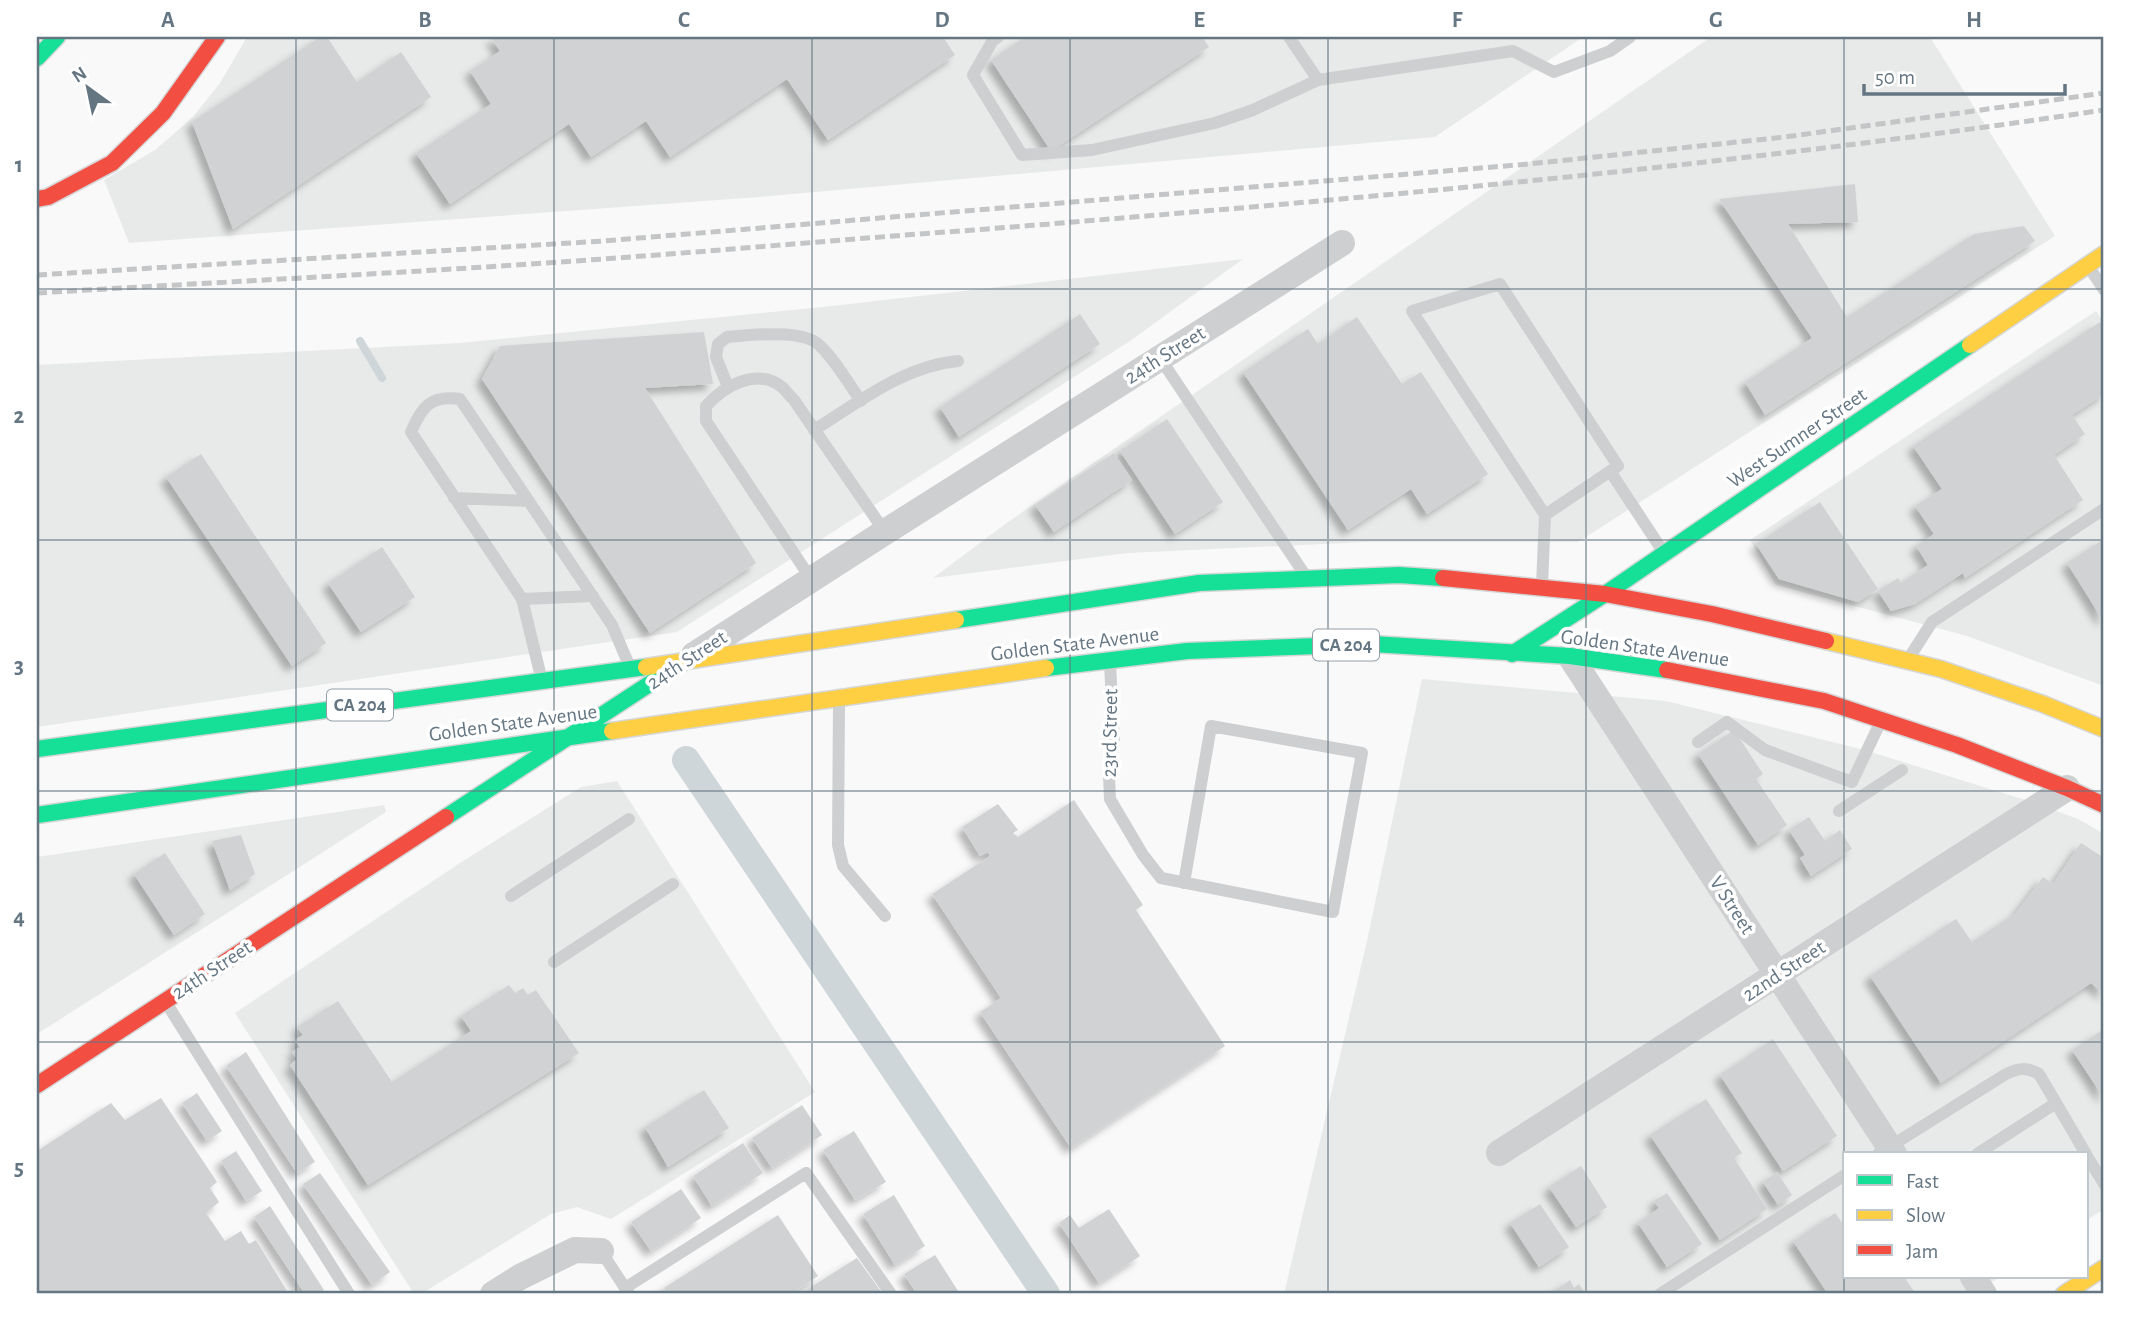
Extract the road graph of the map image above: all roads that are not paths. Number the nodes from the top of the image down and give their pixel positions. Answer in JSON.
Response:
{"nodes":[{"id":1,"x":57,"y":37,"type":"edge"},
{"id":2,"x":217,"y":37,"type":"edge"},
{"id":3,"x":998,"y":37,"type":"edge"},
{"id":4,"x":1289,"y":37,"type":"edge"},
{"id":5,"x":1630,"y":37,"type":"edge"},
{"id":6,"x":37,"y":58,"type":"edge"},
{"id":7,"x":1318,"y":80,"type":"junction"},
{"id":8,"x":37,"y":199,"type":"edge"},
{"id":9,"x":1342,"y":243,"type":"dead end"},
{"id":10,"x":2104,"y":254,"type":"edge"},
{"id":11,"x":2087,"y":265,"type":"junction"},
{"id":12,"x":2104,"y":290,"type":"edge"},
{"id":13,"x":1160,"y":358,"type":"junction"},
{"id":14,"x":958,"y":361,"type":"dead end"},
{"id":15,"x":728,"y":387,"type":"junction"},
{"id":16,"x":861,"y":401,"type":"junction"},
{"id":17,"x":814,"y":430,"type":"junction"},
{"id":18,"x":1610,"y":471,"type":"junction"},
{"id":19,"x":454,"y":498,"type":"junction"},
{"id":20,"x":528,"y":500,"type":"junction"},
{"id":21,"x":2104,"y":509,"type":"edge"},
{"id":22,"x":1545,"y":515,"type":"junction"},
{"id":23,"x":885,"y":532,"type":"junction"},
{"id":24,"x":1664,"y":554,"type":"junction"},
{"id":25,"x":1307,"y":578,"type":"junction"},
{"id":26,"x":811,"y":579,"type":"junction"},
{"id":27,"x":1542,"y":587,"type":"junction"},
{"id":28,"x":1605,"y":594,"type":"junction"},
{"id":29,"x":593,"y":596,"type":"junction"},
{"id":30,"x":522,"y":599,"type":"junction"},
{"id":31,"x":1511,"y":654,"type":"junction"},
{"id":32,"x":1570,"y":656,"type":"junction"},
{"id":33,"x":1110,"y":660,"type":"junction"},
{"id":34,"x":1907,"y":661,"type":"junction"},
{"id":35,"x":683,"y":662,"type":"junction"},
{"id":36,"x":631,"y":669,"type":"junction"},
{"id":37,"x":542,"y":681,"type":"junction"},
{"id":38,"x":839,"y":697,"type":"junction"},
{"id":39,"x":1882,"y":720,"type":"junction"},
{"id":40,"x":2102,"y":727,"type":"edge"},
{"id":41,"x":571,"y":735,"type":"junction"},
{"id":42,"x":1698,"y":742,"type":"dead end"},
{"id":43,"x":37,"y":749,"type":"edge"},
{"id":44,"x":1902,"y":770,"type":"dead end"},
{"id":45,"x":1852,"y":782,"type":"junction"},
{"id":46,"x":2067,"y":788,"type":"junction"},
{"id":47,"x":1861,"y":796,"type":"junction"},
{"id":48,"x":2104,"y":805,"type":"edge"},
{"id":49,"x":1839,"y":811,"type":"dead end"},
{"id":50,"x":37,"y":815,"type":"edge"},
{"id":51,"x":629,"y":819,"type":"dead end"},
{"id":52,"x":1184,"y":883,"type":"junction"},
{"id":53,"x":673,"y":884,"type":"dead end"},
{"id":54,"x":511,"y":896,"type":"dead end"},
{"id":55,"x":885,"y":916,"type":"dead end"},
{"id":56,"x":554,"y":962,"type":"dead end"},
{"id":57,"x":1778,"y":975,"type":"junction"},
{"id":58,"x":164,"y":1001,"type":"junction"},
{"id":59,"x":37,"y":1085,"type":"edge"},
{"id":60,"x":2056,"y":1103,"type":"junction"},
{"id":61,"x":1887,"y":1152,"type":"edge"},
{"id":62,"x":1980,"y":1152,"type":"edge"},
{"id":63,"x":2084,"y":1152,"type":"edge"},
{"id":64,"x":1499,"y":1153,"type":"dead end"},
{"id":65,"x":2091,"y":1172,"type":"edge"},
{"id":66,"x":1843,"y":1176,"type":"edge"},
{"id":67,"x":2104,"y":1184,"type":"edge"},
{"id":68,"x":601,"y":1251,"type":"joint"},
{"id":69,"x":2104,"y":1268,"type":"edge"},
{"id":70,"x":1974,"y":1278,"type":"edge"},
{"id":71,"x":627,"y":1291,"type":"edge"},
{"id":72,"x":349,"y":1294,"type":"edge"},
{"id":73,"x":493,"y":1294,"type":"edge"},
{"id":74,"x":891,"y":1294,"type":"edge"},
{"id":75,"x":1660,"y":1294,"type":"edge"},
{"id":76,"x":1984,"y":1294,"type":"edge"},
{"id":77,"x":2064,"y":1294,"type":"edge"}],
"edges":[{"from":1,"to":6,"type":"main road"},
{"from":2,"to":8,"type":"main road"},
{"from":3,"to":7,"type":"lane"},
{"from":4,"to":7,"type":"lane"},
{"from":5,"to":7,"type":"lane"},
{"from":9,"to":13,"type":"street","name":"24th Street"},
{"from":10,"to":11,"type":"main road","name":"West Sumner Street"},
{"from":11,"to":12,"type":"lane"},
{"from":11,"to":24,"type":"main road","name":"West Sumner Street"},
{"from":13,"to":23,"type":"street","name":"24th Street"},
{"from":13,"to":25,"type":"lane"},
{"from":14,"to":16,"type":"lane"},
{"from":15,"to":16,"type":"lane"},
{"from":15,"to":17,"type":"lane"},
{"from":15,"to":26,"type":"lane"},
{"from":16,"to":17,"type":"lane"},
{"from":17,"to":23,"type":"lane"},
{"from":18,"to":22,"type":"lane"},
{"from":18,"to":22,"type":"lane"},
{"from":18,"to":24,"type":"lane"},
{"from":19,"to":20,"type":"lane"},
{"from":19,"to":20,"type":"lane"},
{"from":19,"to":30,"type":"lane"},
{"from":20,"to":29,"type":"lane"},
{"from":21,"to":34,"type":"lane"},
{"from":22,"to":27,"type":"lane"},
{"from":23,"to":26,"type":"street","name":"24th Street"},
{"from":24,"to":28,"type":"main road","name":"West Sumner Street"},
{"from":25,"to":27,"type":"main road","name":"Golden State Avenue","number":"CA 204"},
{"from":25,"to":35,"type":"main road","name":"Golden State Avenue","number":"CA 204"},
{"from":26,"to":35,"type":"street","name":"24th Street"},
{"from":27,"to":28,"type":"main road","name":"Golden State Avenue","number":"CA 204"},
{"from":28,"to":31,"type":"main road","name":"West Sumner Street"},
{"from":28,"to":34,"type":"main road","name":"Golden State Avenue","number":"CA 204"},
{"from":29,"to":30,"type":"lane"},
{"from":29,"to":36,"type":"lane"},
{"from":30,"to":37,"type":"lane"},
{"from":31,"to":32,"type":"main road","name":"Golden State Avenue","number":"CA 204"},
{"from":31,"to":33,"type":"main road","name":"Golden State Avenue","number":"CA 204"},
{"from":32,"to":39,"type":"main road","name":"Golden State Avenue","number":"CA 204"},
{"from":32,"to":57,"type":"street","name":"V Street"},
{"from":33,"to":38,"type":"main road","name":"Golden State Avenue","number":"CA 204"},
{"from":33,"to":52,"type":"lane","name":"23rd Street"},
{"from":34,"to":40,"type":"main road","name":"Golden State Avenue","number":"CA 204"},
{"from":35,"to":36,"type":"main road","name":"Golden State Avenue","number":"CA 204"},
{"from":35,"to":41,"type":"main road","name":"24th Street"},
{"from":36,"to":37,"type":"main road","name":"Golden State Avenue","number":"CA 204"},
{"from":37,"to":43,"type":"main road","name":"Golden State Avenue","number":"CA 204"},
{"from":38,"to":41,"type":"main road","name":"Golden State Avenue","number":"CA 204"},
{"from":38,"to":55,"type":"lane"},
{"from":39,"to":45,"type":"lane"},
{"from":39,"to":46,"type":"main road","name":"Golden State Avenue","number":"CA 204"},
{"from":41,"to":50,"type":"main road","name":"Golden State Avenue","number":"CA 204"},
{"from":41,"to":58,"type":"main road","name":"24th Street"},
{"from":42,"to":45,"type":"lane"},
{"from":44,"to":47,"type":"lane"},
{"from":45,"to":47,"type":"lane"},
{"from":46,"to":48,"type":"main road","name":"Golden State Avenue","number":"CA 204"},
{"from":46,"to":57,"type":"street","name":"22nd Street"},
{"from":47,"to":49,"type":"lane"},
{"from":51,"to":54,"type":"lane"},
{"from":52,"to":52,"type":"lane","name":"23rd Street"},
{"from":53,"to":56,"type":"lane"},
{"from":57,"to":61,"type":"street","name":"V Street"},
{"from":57,"to":64,"type":"street","name":"22nd Street"},
{"from":58,"to":59,"type":"main road","name":"24th Street"},
{"from":58,"to":72,"type":"lane"},
{"from":60,"to":61,"type":"lane"},
{"from":60,"to":62,"type":"lane"},
{"from":60,"to":63,"type":"lane"},
{"from":65,"to":67,"type":"lane"},
{"from":66,"to":75,"type":"lane"},
{"from":68,"to":71,"type":"lane"},
{"from":68,"to":73,"type":"street"},
{"from":69,"to":77,"type":"main road"},
{"from":70,"to":76,"type":"street"},
{"from":71,"to":74,"type":"lane"}]}
